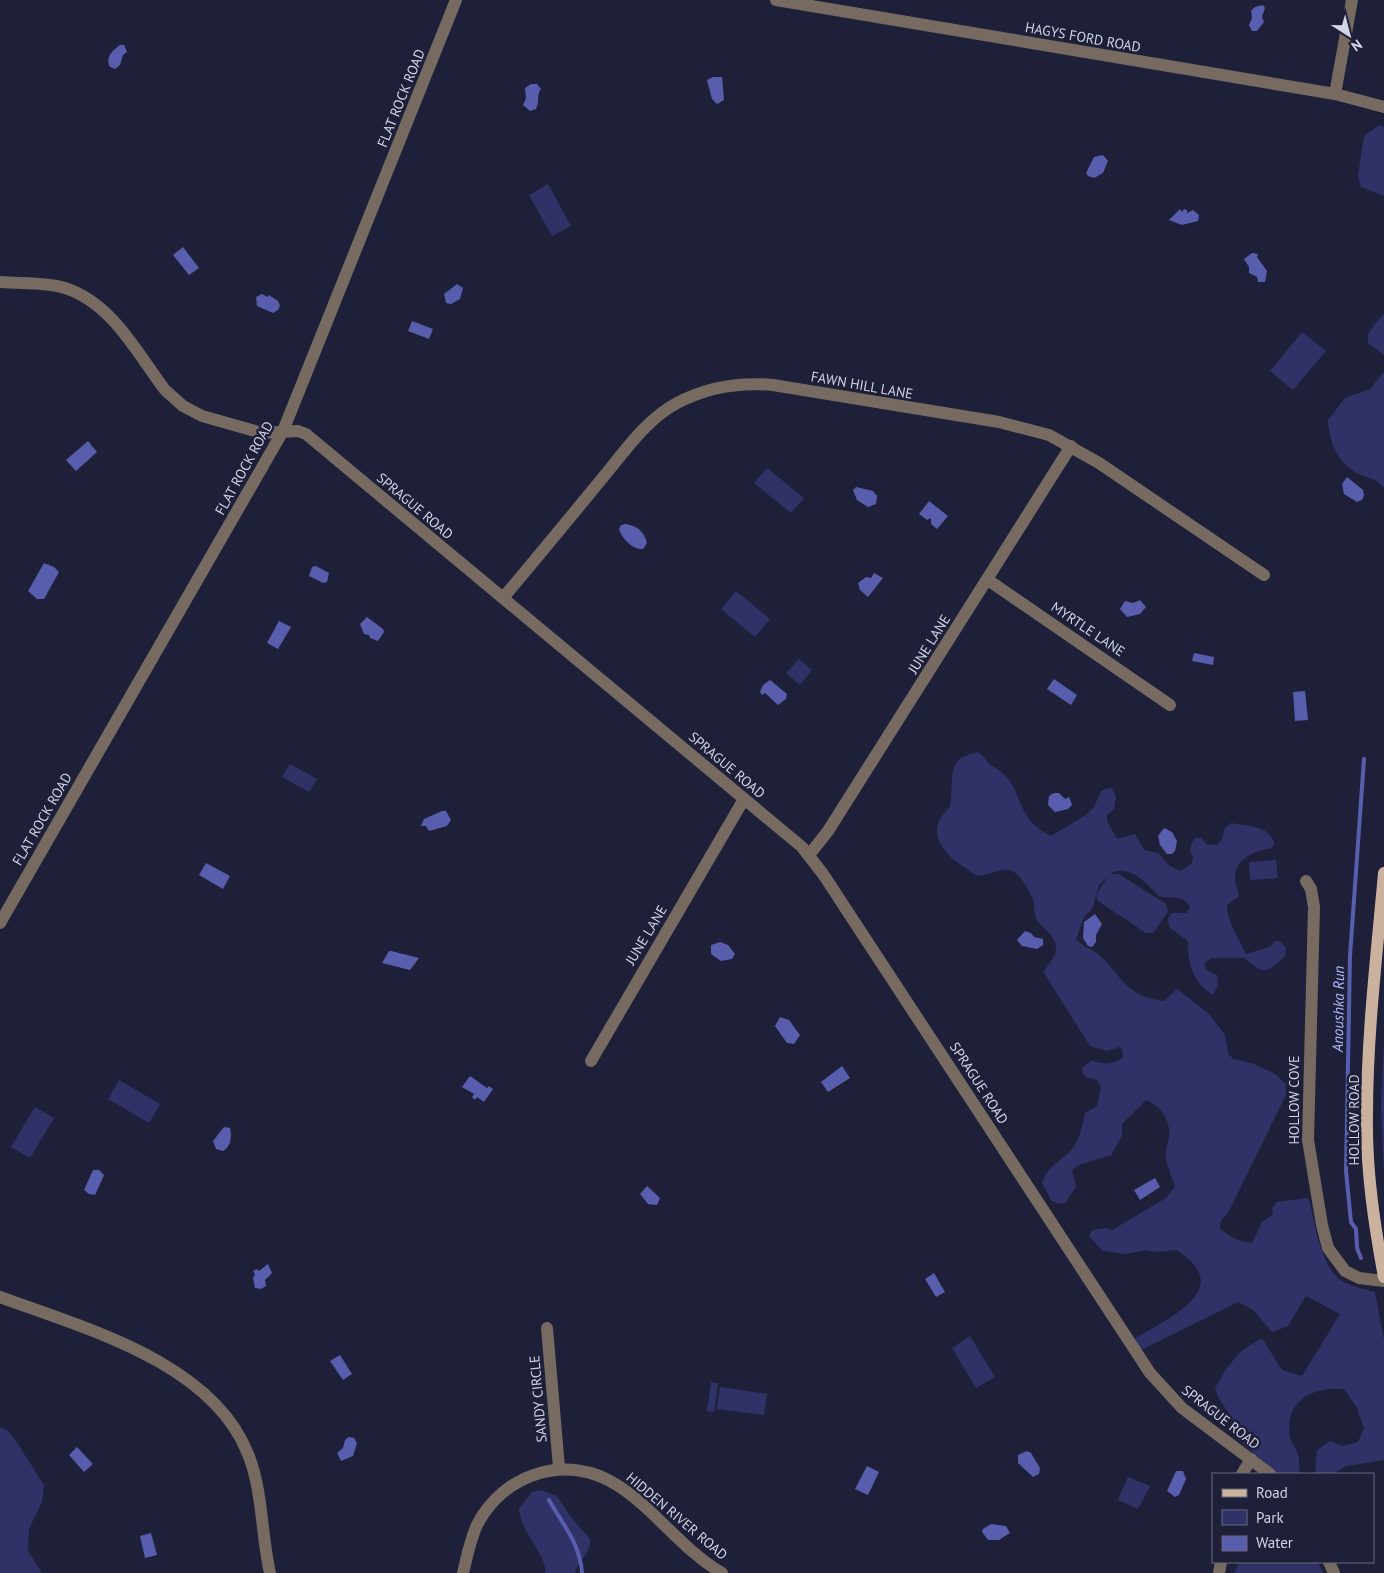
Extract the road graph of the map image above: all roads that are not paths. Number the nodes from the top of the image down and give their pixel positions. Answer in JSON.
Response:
{"nodes":[{"id":1,"x":456,"y":0,"type":"edge"},
{"id":2,"x":776,"y":0,"type":"edge"},
{"id":3,"x":1352,"y":0,"type":"edge"},
{"id":4,"x":1335,"y":94,"type":"junction"},
{"id":5,"x":1384,"y":107,"type":"edge"},
{"id":6,"x":0,"y":282,"type":"edge"},
{"id":7,"x":283,"y":431,"type":"junction"},
{"id":8,"x":1071,"y":446,"type":"junction"},
{"id":9,"x":1264,"y":575,"type":"dead end"},
{"id":10,"x":988,"y":580,"type":"junction"},
{"id":11,"x":502,"y":598,"type":"junction"},
{"id":12,"x":1170,"y":705,"type":"dead end"},
{"id":13,"x":744,"y":799,"type":"junction"},
{"id":14,"x":809,"y":855,"type":"junction"},
{"id":15,"x":1384,"y":873,"type":"edge"},
{"id":16,"x":1306,"y":881,"type":"dead end"},
{"id":17,"x":0,"y":923,"type":"edge"},
{"id":18,"x":591,"y":1061,"type":"dead end"},
{"id":19,"x":1384,"y":1277,"type":"edge"},
{"id":20,"x":1384,"y":1281,"type":"edge"},
{"id":21,"x":0,"y":1297,"type":"edge"},
{"id":22,"x":547,"y":1328,"type":"dead end"},
{"id":23,"x":1251,"y":1459,"type":"junction"},
{"id":24,"x":558,"y":1468,"type":"junction"},
{"id":25,"x":1243,"y":1473,"type":"edge"},
{"id":26,"x":1269,"y":1473,"type":"edge"},
{"id":27,"x":270,"y":1573,"type":"edge"},
{"id":28,"x":463,"y":1573,"type":"edge"},
{"id":29,"x":722,"y":1573,"type":"edge"}],
"edges":[{"from":1,"to":7,"type":"street","name":"FLAT ROCK ROAD"},
{"from":2,"to":4,"type":"street","name":"HAGYS FORD ROAD"},
{"from":3,"to":4,"type":"street"},
{"from":4,"to":5,"type":"street","name":"HAGYS FORD ROAD"},
{"from":6,"to":7,"type":"street","name":"SPRAGUE ROAD"},
{"from":7,"to":11,"type":"street","name":"SPRAGUE ROAD"},
{"from":7,"to":17,"type":"street","name":"FLAT ROCK ROAD"},
{"from":8,"to":9,"type":"street","name":"FAWN HILL LANE"},
{"from":8,"to":10,"type":"street","name":"JUNE LANE"},
{"from":8,"to":11,"type":"street","name":"FAWN HILL LANE"},
{"from":10,"to":12,"type":"street","name":"MYRTLE LANE"},
{"from":10,"to":14,"type":"street","name":"JUNE LANE"},
{"from":11,"to":13,"type":"street","name":"SPRAGUE ROAD"},
{"from":13,"to":14,"type":"street","name":"SPRAGUE ROAD"},
{"from":13,"to":18,"type":"street","name":"JUNE LANE"},
{"from":14,"to":23,"type":"street","name":"SPRAGUE ROAD"},
{"from":15,"to":19,"type":"main road","name":"HOLLOW ROAD"},
{"from":16,"to":20,"type":"street","name":"HOLLOW COVE"},
{"from":21,"to":27,"type":"street"},
{"from":22,"to":24,"type":"street","name":"SANDY CIRCLE"},
{"from":23,"to":25,"type":"street"},
{"from":23,"to":26,"type":"street","name":"SPRAGUE ROAD"},
{"from":24,"to":28,"type":"street","name":"HIDDEN RIVER ROAD"},
{"from":24,"to":29,"type":"street","name":"HIDDEN RIVER ROAD"}]}
